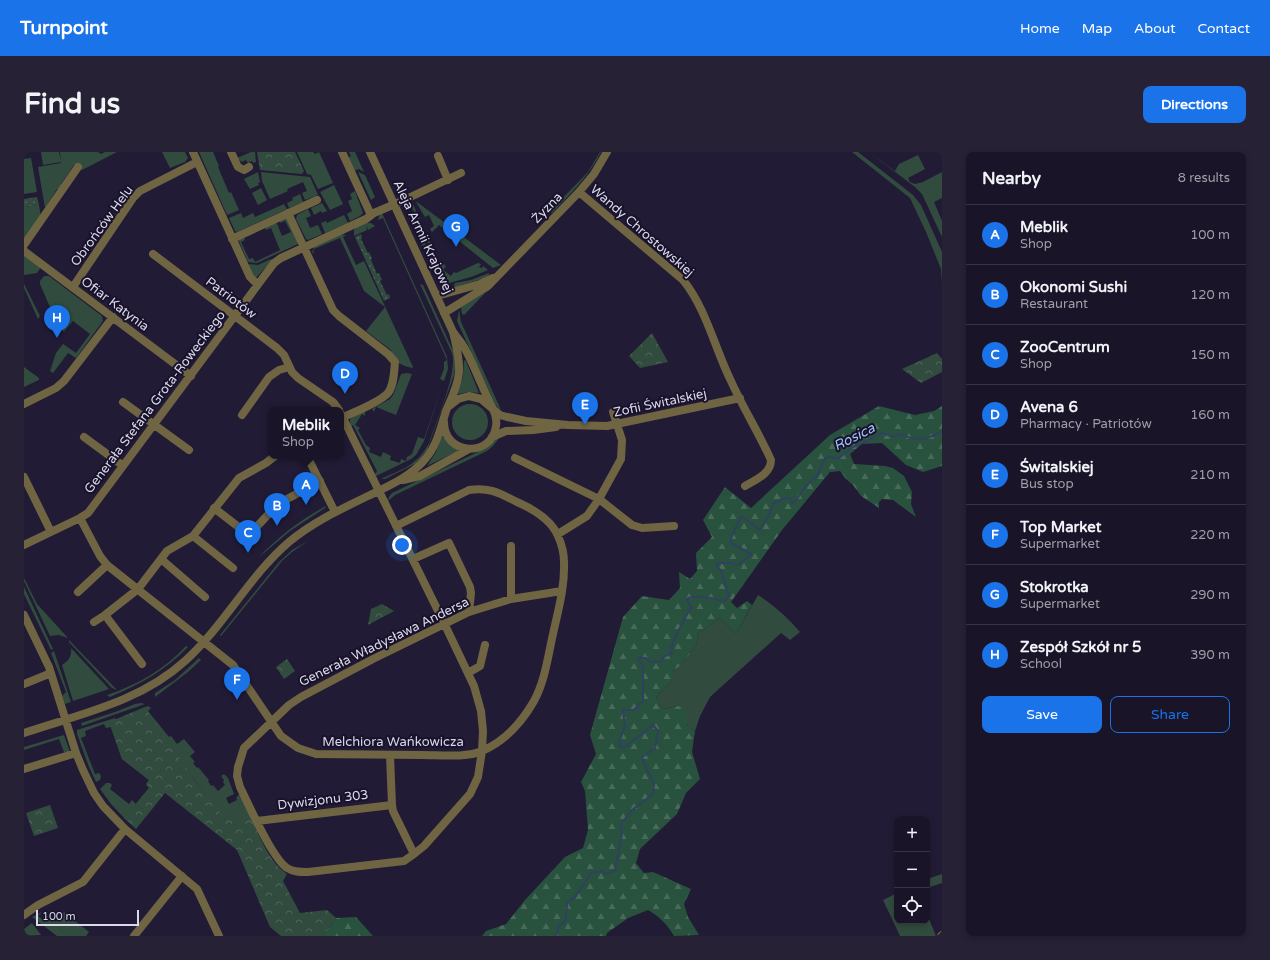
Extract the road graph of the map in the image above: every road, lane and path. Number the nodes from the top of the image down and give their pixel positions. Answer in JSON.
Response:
{"nodes":[{"id":1,"x":193,"y":152,"type":"edge"},
{"id":2,"x":231,"y":152,"type":"edge"},
{"id":3,"x":342,"y":152,"type":"edge"},
{"id":4,"x":370,"y":152,"type":"edge"},
{"id":5,"x":607,"y":152,"type":"edge"},
{"id":6,"x":438,"y":156,"type":"dead end"},
{"id":7,"x":197,"y":162,"type":"junction"},
{"id":8,"x":78,"y":167,"type":"dead end"},
{"id":9,"x":249,"y":167,"type":"dead end"},
{"id":10,"x":461,"y":173,"type":"dead end"},
{"id":11,"x":448,"y":180,"type":"junction"},
{"id":12,"x":579,"y":192,"type":"junction"},
{"id":13,"x":317,"y":200,"type":"dead end"},
{"id":14,"x":394,"y":204,"type":"junction"},
{"id":15,"x":288,"y":213,"type":"junction"},
{"id":16,"x":371,"y":215,"type":"junction"},
{"id":17,"x":232,"y":239,"type":"junction"},
{"id":18,"x":24,"y":245,"type":"edge"},
{"id":19,"x":304,"y":248,"type":"junction"},
{"id":20,"x":24,"y":251,"type":"edge"},
{"id":21,"x":153,"y":254,"type":"dead end"},
{"id":22,"x":499,"y":275,"type":"junction"},
{"id":23,"x":257,"y":284,"type":"junction"},
{"id":24,"x":73,"y":287,"type":"junction"},
{"id":25,"x":437,"y":296,"type":"junction"},
{"id":26,"x":444,"y":313,"type":"junction"},
{"id":27,"x":235,"y":316,"type":"junction"},
{"id":28,"x":112,"y":317,"type":"junction"},
{"id":29,"x":453,"y":332,"type":"junction"},
{"id":30,"x":289,"y":366,"type":"junction"},
{"id":31,"x":191,"y":376,"type":"junction"},
{"id":32,"x":740,"y":398,"type":"junction"},
{"id":33,"x":123,"y":402,"type":"dead end"},
{"id":34,"x":24,"y":404,"type":"edge"},
{"id":35,"x":448,"y":406,"type":"junction"},
{"id":36,"x":336,"y":407,"type":"edge"},
{"id":37,"x":491,"y":408,"type":"junction"},
{"id":38,"x":613,"y":412,"type":"dead end"},
{"id":39,"x":344,"y":414,"type":"edge"},
{"id":40,"x":242,"y":415,"type":"dead end"},
{"id":41,"x":444,"y":417,"type":"junction"},
{"id":42,"x":344,"y":421,"type":"edge"},
{"id":43,"x":153,"y":425,"type":"junction"},
{"id":44,"x":568,"y":425,"type":"junction"},
{"id":45,"x":617,"y":425,"type":"junction"},
{"id":46,"x":84,"y":437,"type":"dead end"},
{"id":47,"x":492,"y":437,"type":"junction"},
{"id":48,"x":469,"y":449,"type":"junction"},
{"id":49,"x":189,"y":450,"type":"dead end"},
{"id":50,"x":515,"y":458,"type":"dead end"},
{"id":51,"x":271,"y":459,"type":"edge"},
{"id":52,"x":308,"y":459,"type":"edge"},
{"id":53,"x":122,"y":466,"type":"junction"},
{"id":54,"x":24,"y":477,"type":"edge"},
{"id":55,"x":320,"y":481,"type":"junction"},
{"id":56,"x":398,"y":481,"type":"junction"},
{"id":57,"x":744,"y":486,"type":"dead end"},
{"id":58,"x":379,"y":491,"type":"junction"},
{"id":59,"x":599,"y":499,"type":"junction"},
{"id":60,"x":214,"y":508,"type":"junction"},
{"id":61,"x":335,"y":512,"type":"junction"},
{"id":62,"x":80,"y":518,"type":"junction"},
{"id":63,"x":396,"y":526,"type":"junction"},
{"id":64,"x":674,"y":526,"type":"dead end"},
{"id":65,"x":51,"y":532,"type":"junction"},
{"id":66,"x":558,"y":534,"type":"junction"},
{"id":67,"x":192,"y":536,"type":"junction"},
{"id":68,"x":24,"y":545,"type":"edge"},
{"id":69,"x":511,"y":546,"type":"dead end"},
{"id":70,"x":161,"y":559,"type":"junction"},
{"id":71,"x":413,"y":559,"type":"junction"},
{"id":72,"x":107,"y":565,"type":"junction"},
{"id":73,"x":233,"y":568,"type":"dead end"},
{"id":74,"x":138,"y":589,"type":"junction"},
{"id":75,"x":562,"y":591,"type":"junction"},
{"id":76,"x":78,"y":592,"type":"dead end"},
{"id":77,"x":205,"y":597,"type":"dead end"},
{"id":78,"x":511,"y":599,"type":"junction"},
{"id":79,"x":469,"y":612,"type":"junction"},
{"id":80,"x":24,"y":615,"type":"edge"},
{"id":81,"x":105,"y":615,"type":"junction"},
{"id":82,"x":94,"y":622,"type":"dead end"},
{"id":83,"x":445,"y":624,"type":"junction"},
{"id":84,"x":204,"y":642,"type":"junction"},
{"id":85,"x":485,"y":645,"type":"dead end"},
{"id":86,"x":142,"y":664,"type":"dead end"},
{"id":87,"x":51,"y":673,"type":"junction"},
{"id":88,"x":468,"y":673,"type":"junction"},
{"id":89,"x":24,"y":684,"type":"edge"},
{"id":90,"x":65,"y":719,"type":"junction"},
{"id":91,"x":271,"y":721,"type":"junction"},
{"id":92,"x":483,"y":731,"type":"junction"},
{"id":93,"x":24,"y":733,"type":"edge"},
{"id":94,"x":501,"y":741,"type":"junction"},
{"id":95,"x":482,"y":751,"type":"junction"},
{"id":96,"x":76,"y":753,"type":"junction"},
{"id":97,"x":390,"y":755,"type":"junction"},
{"id":98,"x":24,"y":769,"type":"edge"},
{"id":99,"x":392,"y":805,"type":"junction"},
{"id":100,"x":257,"y":820,"type":"junction"},
{"id":101,"x":125,"y":829,"type":"junction"},
{"id":102,"x":414,"y":854,"type":"junction"},
{"id":103,"x":182,"y":876,"type":"junction"},
{"id":104,"x":24,"y":914,"type":"edge"},
{"id":105,"x":134,"y":936,"type":"edge"},
{"id":106,"x":219,"y":936,"type":"edge"}],
"edges":[{"from":1,"to":7,"type":"street"},
{"from":2,"to":9,"type":"street"},
{"from":3,"to":16,"type":"street"},
{"from":4,"to":14,"type":"street","name":"Aleja Armii Krajowej"},
{"from":5,"to":12,"type":"street","name":"Żyzna"},
{"from":6,"to":11,"type":"street"},
{"from":7,"to":17,"type":"street"},
{"from":7,"to":24,"type":"street","name":"Obrońców Helu"},
{"from":8,"to":18,"type":"street"},
{"from":10,"to":11,"type":"street","name":"Generała Stefana Grota-Roweckiego"},
{"from":11,"to":14,"type":"street","name":"Generała Stefana Grota-Roweckiego"},
{"from":12,"to":22,"type":"street","name":"Żyzna"},
{"from":12,"to":32,"type":"street","name":"Wandy Chrostowskiej"},
{"from":13,"to":15,"type":"street"},
{"from":14,"to":16,"type":"street","name":"Generała Stefana Grota-Roweckiego"},
{"from":14,"to":25,"type":"street","name":"Aleja Armii Krajowej"},
{"from":15,"to":17,"type":"street"},
{"from":15,"to":19,"type":"street"},
{"from":16,"to":19,"type":"street","name":"Generała Stefana Grota-Roweckiego"},
{"from":17,"to":23,"type":"street"},
{"from":19,"to":23,"type":"street","name":"Generała Stefana Grota-Roweckiego"},
{"from":19,"to":39,"type":"street"},
{"from":20,"to":24,"type":"street","name":"Ofiar Katynia"},
{"from":21,"to":27,"type":"street","name":"Patriotów"},
{"from":22,"to":25,"type":"street","name":"Żyzna"},
{"from":22,"to":26,"type":"street","name":"Żyzna"},
{"from":23,"to":27,"type":"street","name":"Generała Stefana Grota-Roweckiego"},
{"from":24,"to":28,"type":"street","name":"Ofiar Katynia"},
{"from":25,"to":26,"type":"street","name":"Aleja Armii Krajowej"},
{"from":26,"to":29,"type":"street","name":"Aleja Armii Krajowej"},
{"from":27,"to":30,"type":"street","name":"Patriotów"},
{"from":27,"to":31,"type":"street","name":"Generała Stefana Grota-Roweckiego"},
{"from":28,"to":31,"type":"street","name":"Ofiar Katynia"},
{"from":28,"to":34,"type":"street"},
{"from":29,"to":35,"type":"street","name":"Aleja Armii Krajowej"},
{"from":29,"to":37,"type":"street","name":"Aleja Armii Krajowej"},
{"from":30,"to":36,"type":"street","name":"Patriotów"},
{"from":30,"to":40,"type":"street"},
{"from":31,"to":43,"type":"street","name":"Generała Stefana Grota-Roweckiego"},
{"from":32,"to":45,"type":"street","name":"Zofii Świtalskiej"},
{"from":32,"to":57,"type":"street","name":"Wandy Chrostowskiej"},
{"from":33,"to":43,"type":"street"},
{"from":35,"to":37,"type":"street"},
{"from":35,"to":41,"type":"street","name":"Aleja Armii Krajowej"},
{"from":37,"to":44,"type":"street","name":"Zofii Świtalskiej"},
{"from":37,"to":47,"type":"street"},
{"from":38,"to":45,"type":"street"},
{"from":41,"to":48,"type":"street"},
{"from":41,"to":56,"type":"street","name":"Aleja Armii Krajowej"},
{"from":42,"to":58,"type":"street","name":"Patriotów"},
{"from":43,"to":49,"type":"street"},
{"from":43,"to":53,"type":"street","name":"Generała Stefana Grota-Roweckiego"},
{"from":44,"to":45,"type":"street","name":"Zofii Świtalskiej"},
{"from":44,"to":47,"type":"street"},
{"from":45,"to":59,"type":"street"},
{"from":46,"to":53,"type":"street"},
{"from":47,"to":48,"type":"street"},
{"from":48,"to":56,"type":"street","name":"Aleja Armii Krajowej"},
{"from":50,"to":59,"type":"street"},
{"from":51,"to":60,"type":"street"},
{"from":52,"to":55,"type":"street"},
{"from":53,"to":62,"type":"street","name":"Generała Stefana Grota-Roweckiego"},
{"from":54,"to":65,"type":"street"},
{"from":55,"to":60,"type":"street"},
{"from":55,"to":61,"type":"street"},
{"from":56,"to":58,"type":"street","name":"Aleja Armii Krajowej"},
{"from":58,"to":61,"type":"street","name":"Aleja Armii Krajowej"},
{"from":58,"to":63,"type":"street","name":"Patriotów"},
{"from":59,"to":64,"type":"street"},
{"from":59,"to":66,"type":"street"},
{"from":60,"to":67,"type":"street"},
{"from":61,"to":84,"type":"street","name":"Aleja Armii Krajowej"},
{"from":62,"to":65,"type":"street","name":"Generała Stefana Grota-Roweckiego"},
{"from":62,"to":72,"type":"street"},
{"from":63,"to":66,"type":"street","name":"Melchiora Wańkowicza"},
{"from":63,"to":71,"type":"street","name":"Patriotów"},
{"from":65,"to":68,"type":"street","name":"Generała Stefana Grota-Roweckiego"},
{"from":66,"to":75,"type":"street","name":"Melchiora Wańkowicza"},
{"from":67,"to":70,"type":"street"},
{"from":67,"to":73,"type":"street"},
{"from":69,"to":78,"type":"street"},
{"from":70,"to":74,"type":"street"},
{"from":70,"to":77,"type":"street"},
{"from":71,"to":79,"type":"street"},
{"from":71,"to":83,"type":"street","name":"Patriotów"},
{"from":72,"to":74,"type":"street"},
{"from":72,"to":76,"type":"street"},
{"from":74,"to":81,"type":"street"},
{"from":74,"to":84,"type":"street"},
{"from":75,"to":78,"type":"street","name":"Generała Władysława Andersa"},
{"from":75,"to":94,"type":"street","name":"Melchiora Wańkowicza"},
{"from":78,"to":79,"type":"street","name":"Generała Władysława Andersa"},
{"from":79,"to":83,"type":"street","name":"Generała Władysława Andersa"},
{"from":80,"to":87,"type":"street"},
{"from":81,"to":82,"type":"street"},
{"from":81,"to":86,"type":"street"},
{"from":83,"to":88,"type":"street","name":"Patriotów"},
{"from":83,"to":91,"type":"street","name":"Generała Władysława Andersa"},
{"from":84,"to":90,"type":"street","name":"Aleja Armii Krajowej"},
{"from":84,"to":91,"type":"street","name":"Melchiora Wańkowicza"},
{"from":85,"to":88,"type":"street"},
{"from":87,"to":89,"type":"street"},
{"from":87,"to":90,"type":"street"},
{"from":88,"to":92,"type":"street","name":"Patriotów"},
{"from":90,"to":93,"type":"street","name":"Aleja Armii Krajowej"},
{"from":90,"to":96,"type":"street"},
{"from":91,"to":97,"type":"street","name":"Melchiora Wańkowicza"},
{"from":91,"to":100,"type":"street","name":"Generała Władysława Andersa"},
{"from":92,"to":94,"type":"street"},
{"from":92,"to":95,"type":"street","name":"Patriotów"},
{"from":94,"to":95,"type":"street","name":"Melchiora Wańkowicza"},
{"from":95,"to":97,"type":"street","name":"Melchiora Wańkowicza"},
{"from":95,"to":102,"type":"street","name":"Patriotów"},
{"from":96,"to":98,"type":"street"},
{"from":96,"to":101,"type":"street"},
{"from":97,"to":99,"type":"street"},
{"from":99,"to":100,"type":"street","name":"Dywizjonu 303"},
{"from":99,"to":102,"type":"street"},
{"from":100,"to":102,"type":"street","name":"Generała Władysława Andersa"},
{"from":101,"to":103,"type":"street"},
{"from":101,"to":104,"type":"street"},
{"from":103,"to":105,"type":"street"},
{"from":103,"to":106,"type":"street"}]}
